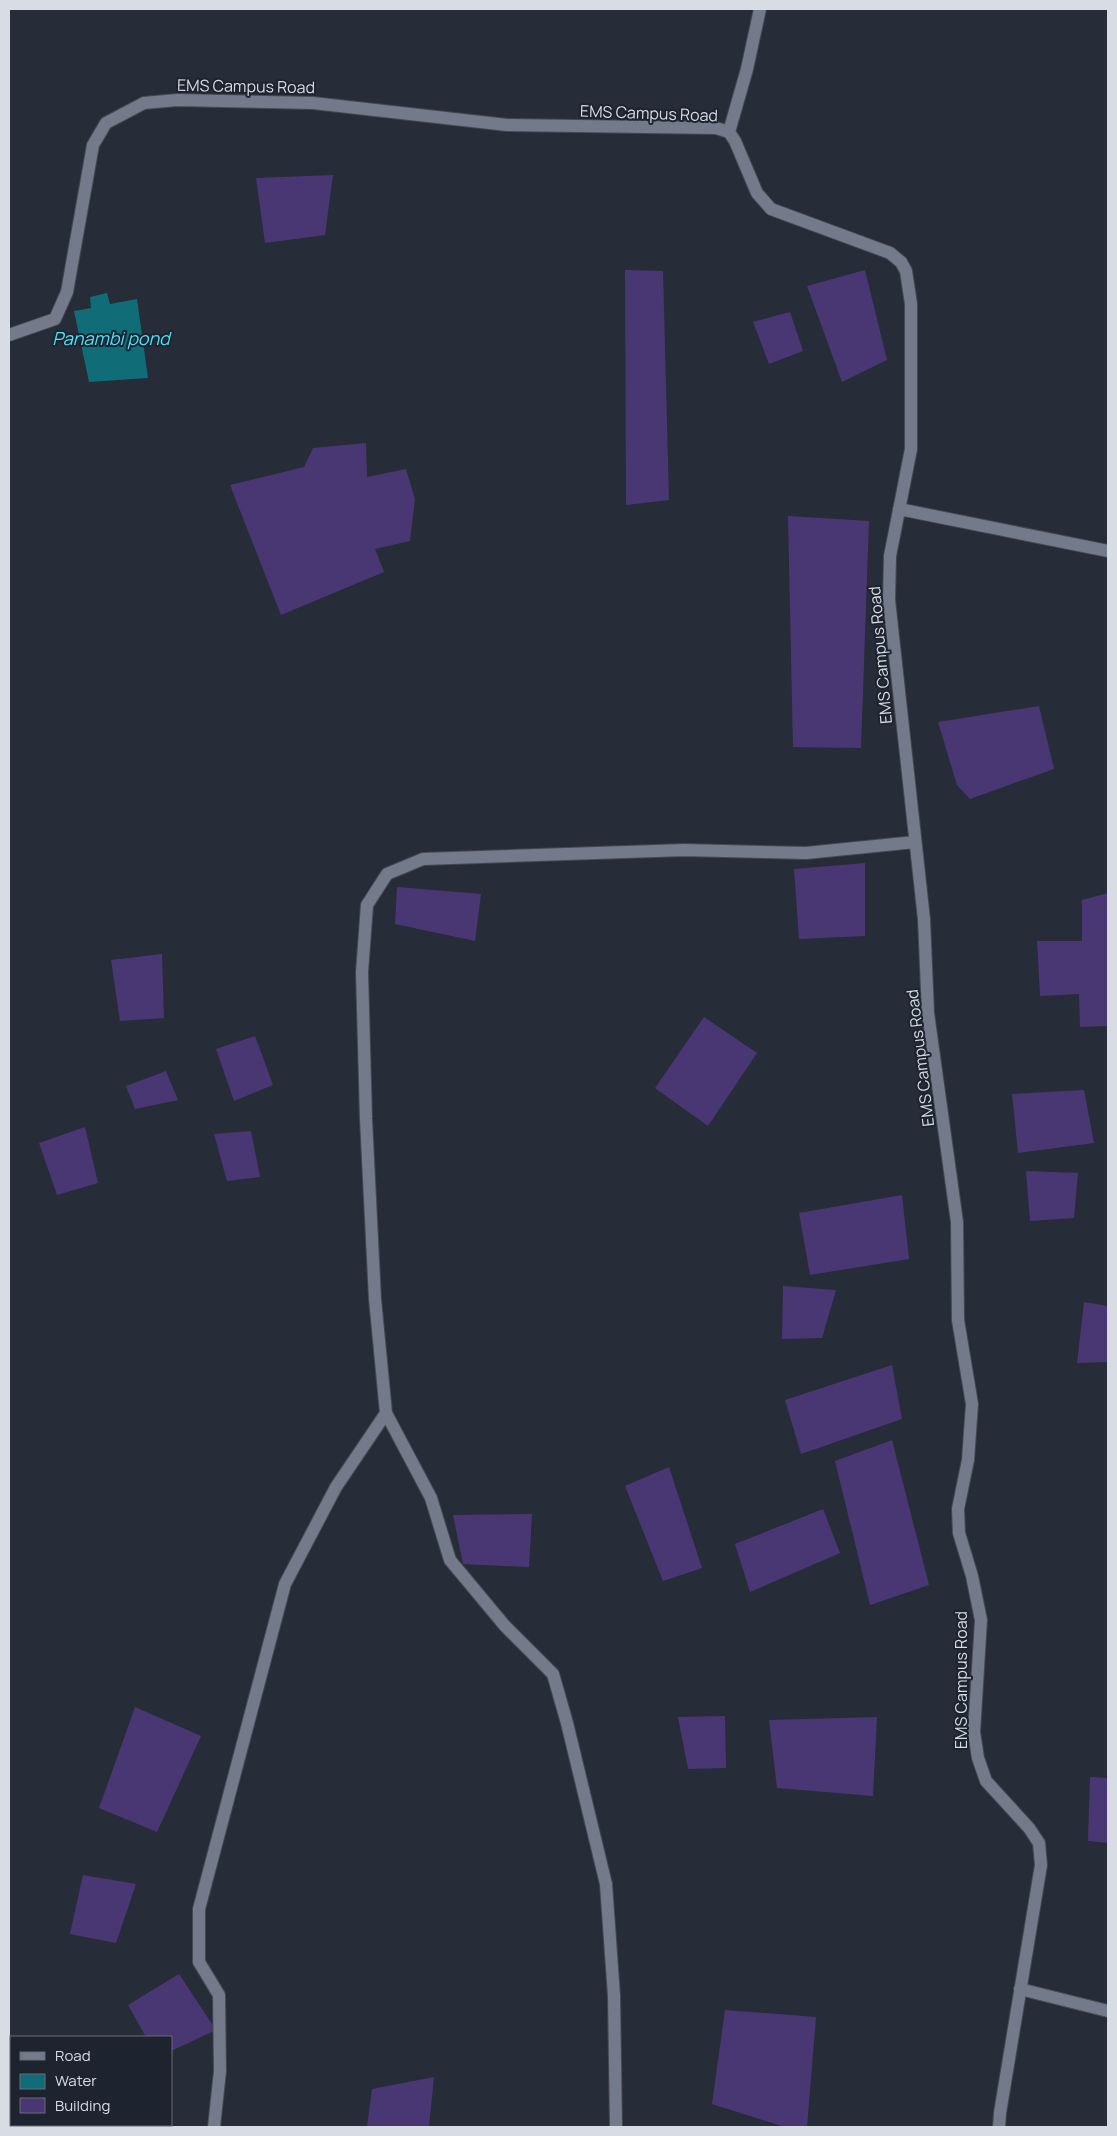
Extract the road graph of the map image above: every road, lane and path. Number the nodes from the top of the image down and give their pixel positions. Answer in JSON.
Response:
{"nodes":[{"id":1,"x":760,"y":9,"type":"edge"},
{"id":2,"x":729,"y":132,"type":"junction"},
{"id":3,"x":9,"y":334,"type":"edge"},
{"id":4,"x":899,"y":509,"type":"junction"},
{"id":5,"x":1108,"y":551,"type":"edge"},
{"id":6,"x":915,"y":842,"type":"junction"},
{"id":7,"x":386,"y":1412,"type":"junction"},
{"id":8,"x":1020,"y":1989,"type":"junction"},
{"id":9,"x":1108,"y":2011,"type":"edge"},
{"id":10,"x":214,"y":2127,"type":"edge"},
{"id":11,"x":616,"y":2127,"type":"edge"},
{"id":12,"x":1000,"y":2127,"type":"edge"}],
"edges":[{"from":1,"to":2,"type":"street"},
{"from":2,"to":3,"type":"street","name":"EMS Campus Road"},
{"from":2,"to":4,"type":"street","name":"EMS Campus Road"},
{"from":4,"to":5,"type":"street"},
{"from":4,"to":6,"type":"street","name":"EMS Campus Road"},
{"from":6,"to":7,"type":"street"},
{"from":6,"to":8,"type":"street","name":"EMS Campus Road"},
{"from":7,"to":10,"type":"street"},
{"from":7,"to":11,"type":"street"},
{"from":8,"to":9,"type":"street"},
{"from":8,"to":12,"type":"street","name":"EMS Campus Road"}]}
